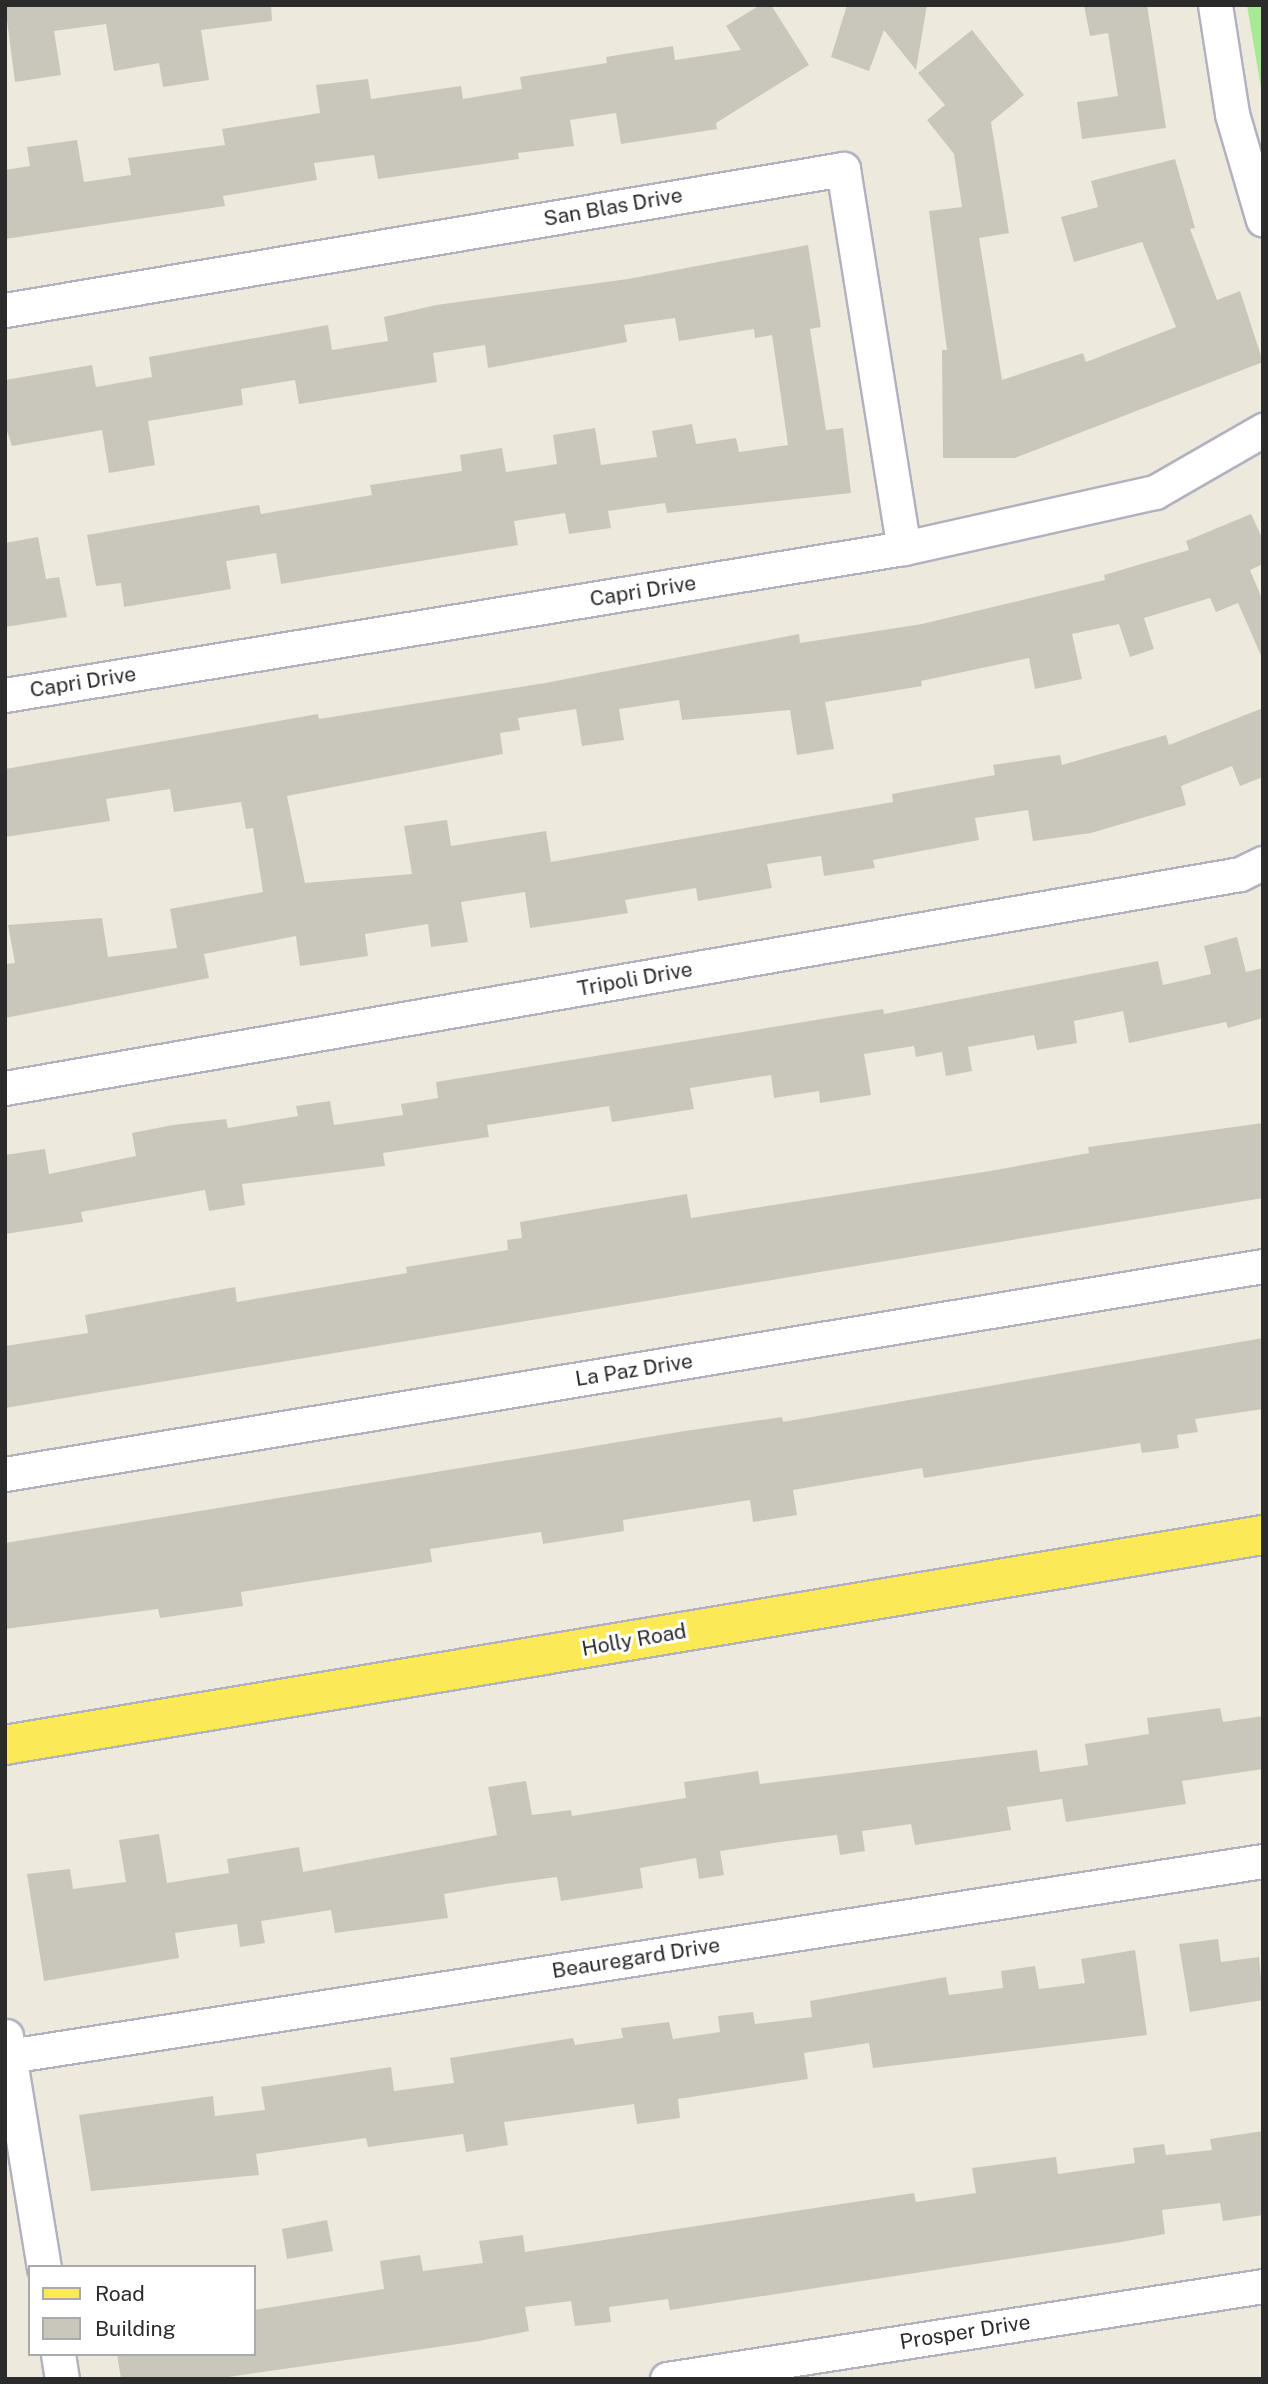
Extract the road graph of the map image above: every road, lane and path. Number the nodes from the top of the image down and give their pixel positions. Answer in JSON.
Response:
{"nodes":[{"id":1,"x":1215,"y":5,"type":"edge"},
{"id":2,"x":1263,"y":220,"type":"edge"},
{"id":3,"x":5,"y":310,"type":"edge"},
{"id":4,"x":1263,"y":430,"type":"edge"},
{"id":5,"x":904,"y":548,"type":"junction"},
{"id":6,"x":5,"y":695,"type":"edge"},
{"id":7,"x":1263,"y":863,"type":"edge"},
{"id":8,"x":5,"y":1088,"type":"edge"},
{"id":9,"x":1263,"y":1266,"type":"edge"},
{"id":10,"x":5,"y":1474,"type":"edge"},
{"id":11,"x":1263,"y":1535,"type":"edge"},
{"id":12,"x":5,"y":1745,"type":"edge"},
{"id":13,"x":1263,"y":1861,"type":"edge"},
{"id":14,"x":7,"y":2044,"type":"edge"},
{"id":15,"x":44,"y":2265,"type":"edge"},
{"id":16,"x":1263,"y":2286,"type":"edge"},
{"id":17,"x":58,"y":2356,"type":"edge"},
{"id":18,"x":62,"y":2379,"type":"edge"},
{"id":19,"x":667,"y":2379,"type":"edge"}],
"edges":[{"from":1,"to":2,"type":"street"},
{"from":3,"to":5,"type":"street","name":"San Blas Drive"},
{"from":4,"to":5,"type":"street","name":"Capri Drive"},
{"from":5,"to":6,"type":"street","name":"Capri Drive"},
{"from":7,"to":8,"type":"street","name":"Tripoli Drive"},
{"from":9,"to":10,"type":"street","name":"La Paz Drive"},
{"from":11,"to":12,"type":"main road","name":"Holly Road"},
{"from":13,"to":14,"type":"street","name":"Beauregard Drive"},
{"from":14,"to":15,"type":"street"},
{"from":16,"to":19,"type":"street","name":"Prosper Drive"},
{"from":17,"to":18,"type":"street"}]}
